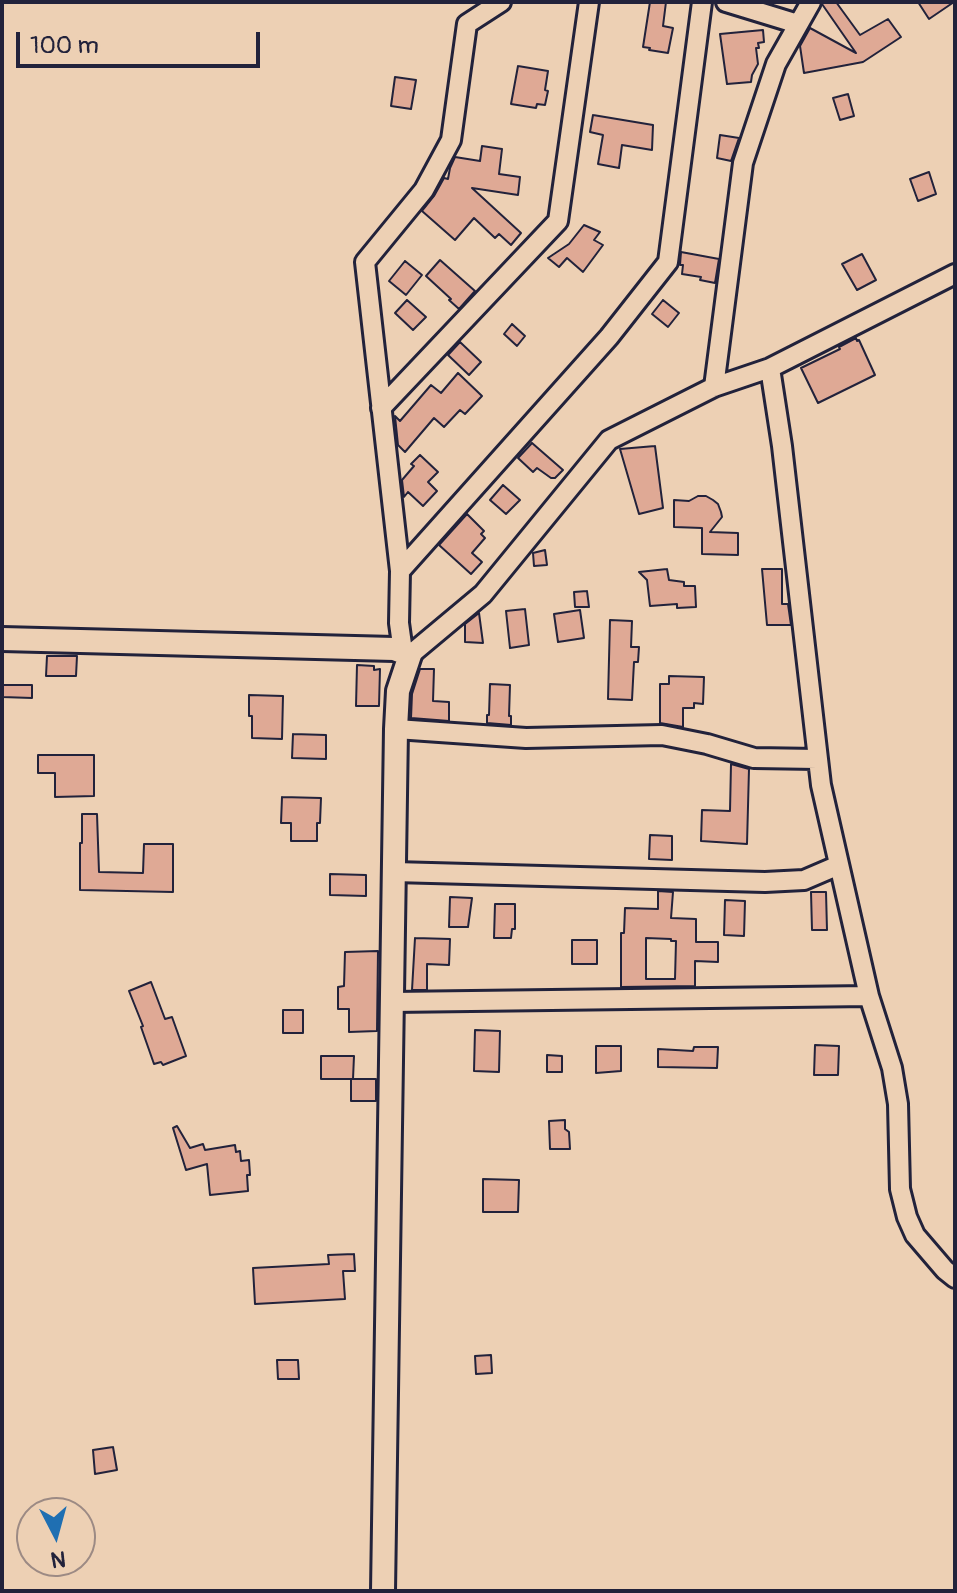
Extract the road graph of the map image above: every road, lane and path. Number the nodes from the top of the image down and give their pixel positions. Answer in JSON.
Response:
{"nodes":[{"id":1,"x":501,"y":2,"type":"edge"},
{"id":2,"x":589,"y":2,"type":"edge"},
{"id":3,"x":702,"y":2,"type":"edge"},
{"id":4,"x":726,"y":2,"type":"edge"},
{"id":5,"x":811,"y":2,"type":"edge"},
{"id":6,"x":756,"y":7,"type":"edge"},
{"id":7,"x":798,"y":24,"type":"junction"},
{"id":8,"x":955,"y":274,"type":"edge"},
{"id":9,"x":770,"y":368,"type":"junction"},
{"id":10,"x":714,"y":387,"type":"junction"},
{"id":11,"x":381,"y":408,"type":"junction"},
{"id":12,"x":400,"y":571,"type":"junction"},
{"id":13,"x":2,"y":639,"type":"edge"},
{"id":14,"x":407,"y":654,"type":"junction"},
{"id":15,"x":396,"y":729,"type":"junction"},
{"id":16,"x":817,"y":759,"type":"junction"},
{"id":17,"x":839,"y":865,"type":"junction"},
{"id":18,"x":394,"y":872,"type":"junction"},
{"id":19,"x":869,"y":996,"type":"junction"},
{"id":20,"x":392,"y":1002,"type":"junction"},
{"id":21,"x":955,"y":1278,"type":"edge"},
{"id":22,"x":383,"y":1591,"type":"edge"}],
"edges":[{"from":1,"to":11,"type":"street"},
{"from":2,"to":11,"type":"street"},
{"from":3,"to":12,"type":"street"},
{"from":4,"to":6,"type":"street"},
{"from":5,"to":7,"type":"street"},
{"from":6,"to":7,"type":"street"},
{"from":7,"to":10,"type":"street"},
{"from":8,"to":9,"type":"street"},
{"from":9,"to":10,"type":"street"},
{"from":9,"to":16,"type":"street"},
{"from":10,"to":14,"type":"street"},
{"from":11,"to":12,"type":"street"},
{"from":12,"to":14,"type":"street"},
{"from":13,"to":14,"type":"street"},
{"from":14,"to":15,"type":"street"},
{"from":15,"to":16,"type":"street"},
{"from":15,"to":18,"type":"street"},
{"from":16,"to":17,"type":"street"},
{"from":17,"to":18,"type":"street"},
{"from":17,"to":19,"type":"street"},
{"from":18,"to":20,"type":"street"},
{"from":19,"to":20,"type":"street"},
{"from":19,"to":21,"type":"street"},
{"from":20,"to":22,"type":"street"}]}
